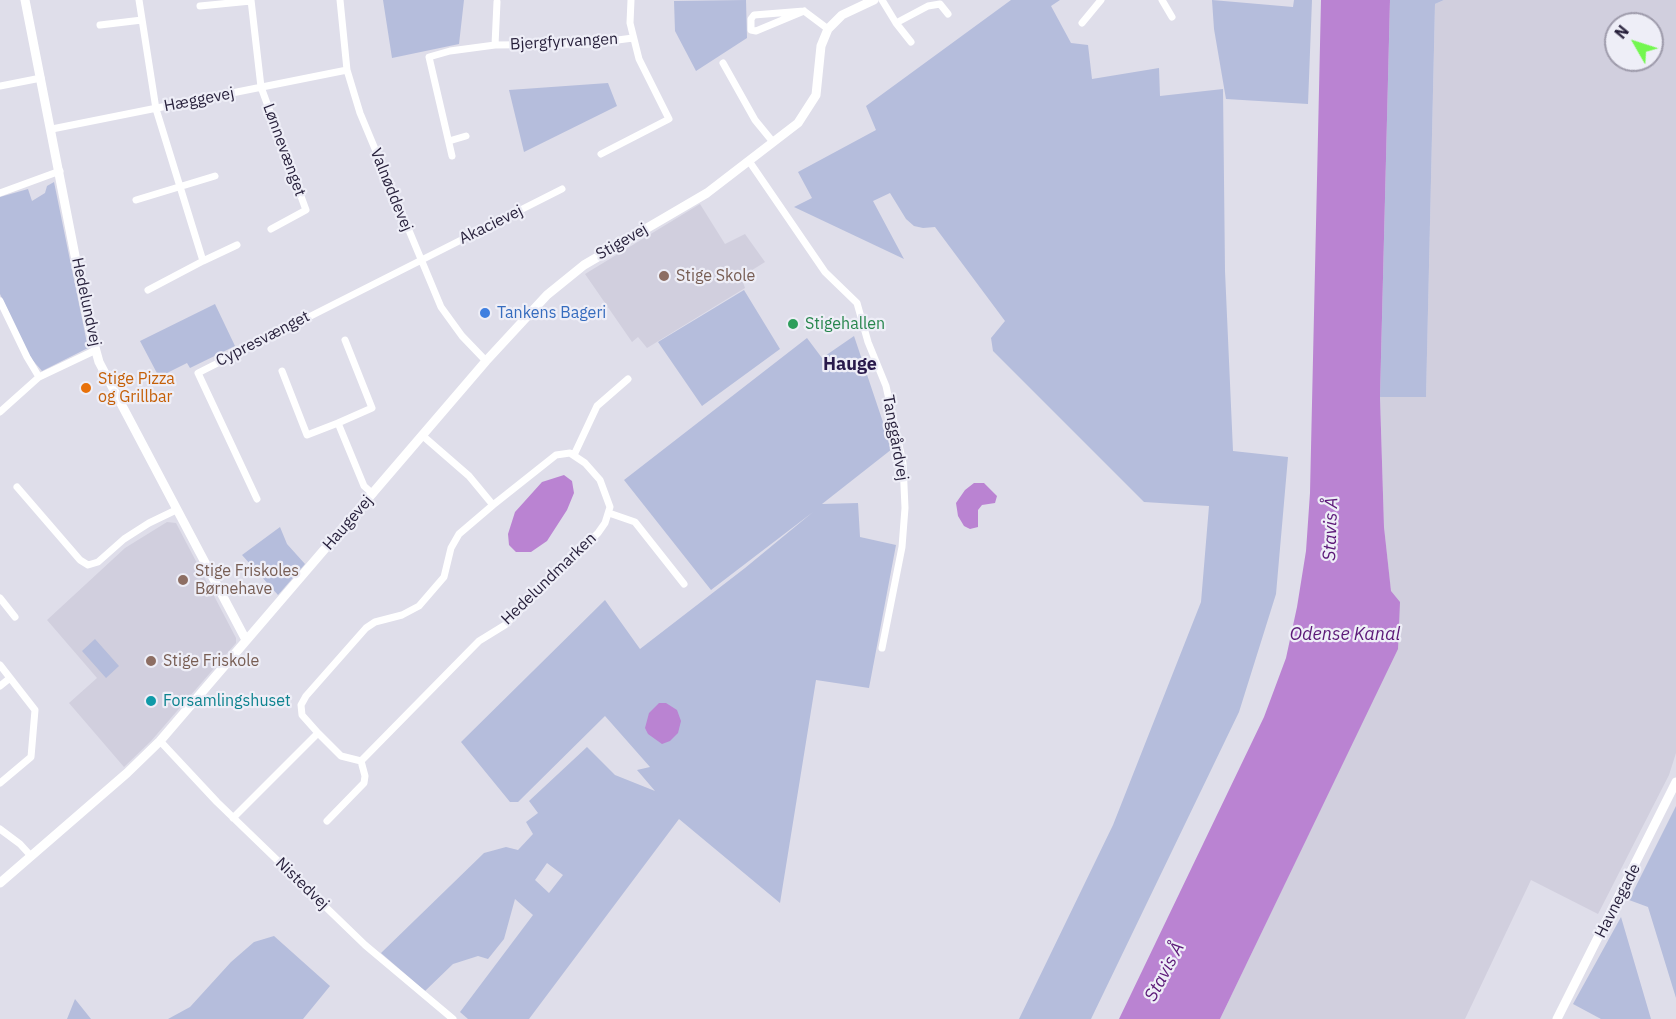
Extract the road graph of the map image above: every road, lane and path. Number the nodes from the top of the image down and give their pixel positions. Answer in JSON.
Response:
{"nodes":[{"id":1,"x":25,"y":0,"type":"edge"},
{"id":2,"x":139,"y":0,"type":"edge"},
{"id":3,"x":251,"y":0,"type":"edge"},
{"id":4,"x":340,"y":0,"type":"edge"},
{"id":5,"x":631,"y":0,"type":"edge"},
{"id":6,"x":874,"y":0,"type":"edge"},
{"id":7,"x":882,"y":0,"type":"edge"},
{"id":8,"x":1101,"y":0,"type":"edge"},
{"id":9,"x":1162,"y":0,"type":"edge"},
{"id":10,"x":497,"y":2,"type":"dead end"},
{"id":11,"x":200,"y":6,"type":"dead end"},
{"id":12,"x":804,"y":12,"type":"junction"},
{"id":13,"x":948,"y":14,"type":"dead end"},
{"id":14,"x":1172,"y":17,"type":"dead end"},
{"id":15,"x":142,"y":20,"type":"junction"},
{"id":16,"x":896,"y":23,"type":"junction"},
{"id":17,"x":1082,"y":23,"type":"dead end"},
{"id":18,"x":100,"y":26,"type":"dead end"},
{"id":19,"x":828,"y":29,"type":"junction"},
{"id":20,"x":633,"y":38,"type":"junction"},
{"id":21,"x":911,"y":42,"type":"dead end"},
{"id":22,"x":495,"y":45,"type":"junction"},
{"id":23,"x":723,"y":63,"type":"dead end"},
{"id":24,"x":347,"y":70,"type":"junction"},
{"id":25,"x":41,"y":78,"type":"junction"},
{"id":26,"x":0,"y":86,"type":"edge"},
{"id":27,"x":261,"y":87,"type":"junction"},
{"id":28,"x":156,"y":109,"type":"junction"},
{"id":29,"x":51,"y":129,"type":"junction"},
{"id":30,"x":466,"y":136,"type":"dead end"},
{"id":31,"x":449,"y":141,"type":"junction"},
{"id":32,"x":773,"y":142,"type":"junction"},
{"id":33,"x":601,"y":154,"type":"dead end"},
{"id":34,"x":452,"y":156,"type":"dead end"},
{"id":35,"x":749,"y":161,"type":"junction"},
{"id":36,"x":60,"y":171,"type":"junction"},
{"id":37,"x":215,"y":176,"type":"dead end"},
{"id":38,"x":180,"y":187,"type":"junction"},
{"id":39,"x":562,"y":189,"type":"dead end"},
{"id":40,"x":0,"y":193,"type":"edge"},
{"id":41,"x":136,"y":200,"type":"dead end"},
{"id":42,"x":271,"y":229,"type":"dead end"},
{"id":43,"x":237,"y":245,"type":"dead end"},
{"id":44,"x":420,"y":260,"type":"junction"},
{"id":45,"x":203,"y":261,"type":"junction"},
{"id":46,"x":148,"y":290,"type":"dead end"},
{"id":47,"x":0,"y":301,"type":"edge"},
{"id":48,"x":345,"y":340,"type":"dead end"},
{"id":49,"x":96,"y":350,"type":"junction"},
{"id":50,"x":486,"y":361,"type":"junction"},
{"id":51,"x":282,"y":371,"type":"dead end"},
{"id":52,"x":39,"y":377,"type":"junction"},
{"id":53,"x":628,"y":379,"type":"dead end"},
{"id":54,"x":0,"y":412,"type":"edge"},
{"id":55,"x":338,"y":423,"type":"junction"},
{"id":56,"x":423,"y":436,"type":"junction"},
{"id":57,"x":574,"y":455,"type":"junction"},
{"id":58,"x":17,"y":487,"type":"dead end"},
{"id":59,"x":373,"y":494,"type":"junction"},
{"id":60,"x":257,"y":499,"type":"dead end"},
{"id":61,"x":493,"y":505,"type":"junction"},
{"id":62,"x":176,"y":510,"type":"junction"},
{"id":63,"x":609,"y":510,"type":"junction"},
{"id":64,"x":684,"y":584,"type":"dead end"},
{"id":65,"x":0,"y":598,"type":"edge"},
{"id":66,"x":15,"y":616,"type":"dead end"},
{"id":67,"x":246,"y":640,"type":"junction"},
{"id":68,"x":882,"y":648,"type":"dead end"},
{"id":69,"x":456,"y":664,"type":"junction"},
{"id":70,"x":0,"y":665,"type":"edge"},
{"id":71,"x":463,"y":671,"type":"dead end"},
{"id":72,"x":10,"y":678,"type":"junction"},
{"id":73,"x":0,"y":686,"type":"edge"},
{"id":74,"x":318,"y":733,"type":"junction"},
{"id":75,"x":160,"y":741,"type":"junction"},
{"id":76,"x":361,"y":761,"type":"junction"},
{"id":77,"x":1676,"y":782,"type":"edge"},
{"id":78,"x":0,"y":783,"type":"edge"},
{"id":79,"x":233,"y":818,"type":"junction"},
{"id":80,"x":327,"y":821,"type":"dead end"},
{"id":81,"x":0,"y":830,"type":"edge"},
{"id":82,"x":31,"y":856,"type":"junction"},
{"id":83,"x":0,"y":883,"type":"edge"},
{"id":84,"x":1558,"y":1016,"type":"edge"},
{"id":85,"x":453,"y":1019,"type":"edge"},
{"id":86,"x":1570,"y":1019,"type":"edge"}],
"edges":[{"from":1,"to":25,"type":"street","name":"Hedelundvej"},
{"from":2,"to":15,"type":"street"},
{"from":3,"to":11,"type":"street"},
{"from":3,"to":27,"type":"street"},
{"from":4,"to":24,"type":"street","name":"Valnøddevej"},
{"from":5,"to":20,"type":"street","name":"Bjergfyrvangen"},
{"from":6,"to":19,"type":"street"},
{"from":7,"to":16,"type":"street"},
{"from":8,"to":17,"type":"street"},
{"from":9,"to":14,"type":"street"},
{"from":10,"to":22,"type":"street","name":"Bjergfyrvangen"},
{"from":12,"to":12,"type":"street"},
{"from":12,"to":19,"type":"street"},
{"from":13,"to":16,"type":"street"},
{"from":15,"to":18,"type":"street"},
{"from":15,"to":28,"type":"street"},
{"from":16,"to":21,"type":"street"},
{"from":19,"to":32,"type":"street","name":"Stigevej"},
{"from":20,"to":22,"type":"street","name":"Bjergfyrvangen"},
{"from":20,"to":33,"type":"street","name":"Bjergfyrvangen"},
{"from":22,"to":31,"type":"street","name":"Bjergfyrvangen"},
{"from":23,"to":32,"type":"street"},
{"from":24,"to":27,"type":"street","name":"Hæggevej"},
{"from":24,"to":44,"type":"street","name":"Valnøddevej"},
{"from":25,"to":26,"type":"street"},
{"from":25,"to":29,"type":"street","name":"Hedelundvej"},
{"from":27,"to":28,"type":"street","name":"Hæggevej"},
{"from":27,"to":42,"type":"street","name":"Lønnevænget"},
{"from":28,"to":29,"type":"street","name":"Hæggevej"},
{"from":28,"to":38,"type":"street"},
{"from":29,"to":36,"type":"street","name":"Hedelundvej"},
{"from":30,"to":31,"type":"street"},
{"from":31,"to":34,"type":"street","name":"Bjergfyrvangen"},
{"from":32,"to":35,"type":"street","name":"Stigevej"},
{"from":35,"to":50,"type":"street","name":"Stigevej"},
{"from":35,"to":68,"type":"street","name":"Tanggårdvej"},
{"from":36,"to":40,"type":"street"},
{"from":36,"to":49,"type":"street","name":"Hedelundvej"},
{"from":37,"to":38,"type":"street"},
{"from":38,"to":41,"type":"street"},
{"from":38,"to":45,"type":"street"},
{"from":39,"to":44,"type":"street","name":"Akacievej"},
{"from":43,"to":45,"type":"street"},
{"from":44,"to":50,"type":"street","name":"Valnøddevej"},
{"from":44,"to":60,"type":"street","name":"Cypresvænget"},
{"from":45,"to":46,"type":"street"},
{"from":47,"to":52,"type":"street"},
{"from":48,"to":55,"type":"street"},
{"from":49,"to":52,"type":"street"},
{"from":49,"to":62,"type":"street","name":"Hedelundvej"},
{"from":50,"to":56,"type":"street","name":"Haugevej"},
{"from":51,"to":55,"type":"street"},
{"from":52,"to":54,"type":"street"},
{"from":53,"to":57,"type":"street"},
{"from":55,"to":59,"type":"street"},
{"from":56,"to":59,"type":"street","name":"Haugevej"},
{"from":56,"to":61,"type":"street"},
{"from":57,"to":61,"type":"street"},
{"from":57,"to":63,"type":"street"},
{"from":58,"to":62,"type":"street"},
{"from":59,"to":67,"type":"street","name":"Haugevej"},
{"from":61,"to":74,"type":"street"},
{"from":62,"to":67,"type":"street","name":"Hedelundvej"},
{"from":63,"to":64,"type":"street"},
{"from":63,"to":69,"type":"street","name":"Hedelundmarken"},
{"from":65,"to":66,"type":"street"},
{"from":67,"to":75,"type":"street","name":"Haugevej"},
{"from":69,"to":71,"type":"street"},
{"from":69,"to":76,"type":"street","name":"Hedelundmarken"},
{"from":70,"to":72,"type":"street"},
{"from":72,"to":73,"type":"street"},
{"from":72,"to":78,"type":"street"},
{"from":74,"to":76,"type":"street"},
{"from":74,"to":79,"type":"street"},
{"from":75,"to":79,"type":"street","name":"Nistedvej"},
{"from":75,"to":82,"type":"street","name":"Haugevej"},
{"from":76,"to":80,"type":"street"},
{"from":77,"to":84,"type":"street","name":"Havnegade"},
{"from":79,"to":85,"type":"street","name":"Nistedvej"},
{"from":81,"to":82,"type":"street"},
{"from":82,"to":83,"type":"street","name":"Haugevej"},
{"from":84,"to":86,"type":"street"}]}
